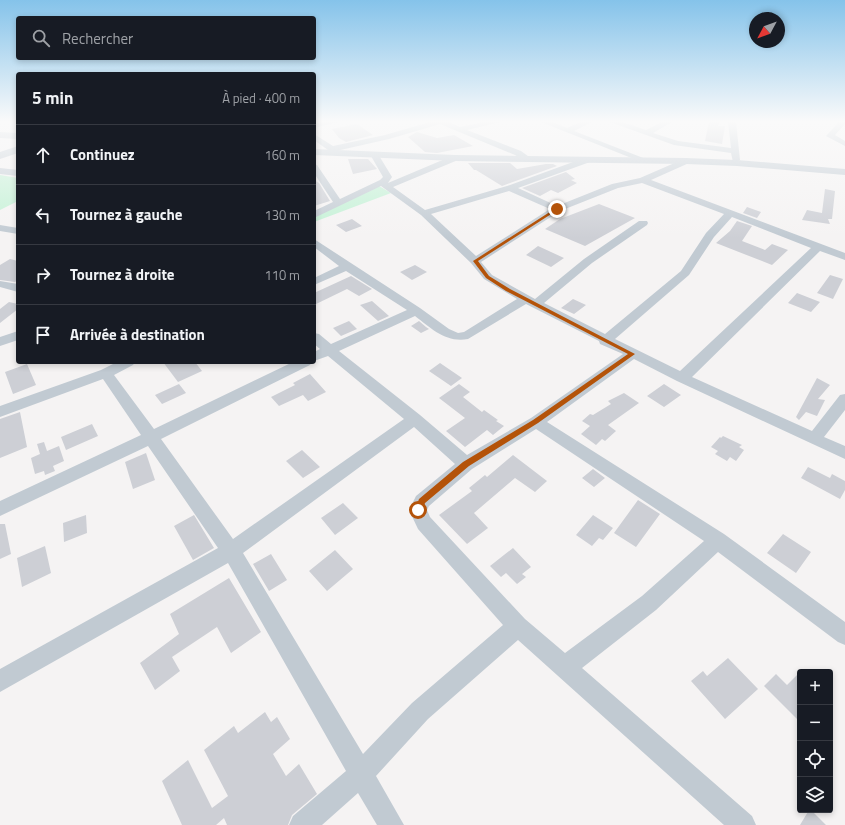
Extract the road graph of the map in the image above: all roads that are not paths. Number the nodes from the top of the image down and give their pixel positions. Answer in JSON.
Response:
{"nodes":[{"id":1,"x":378,"y":160,"type":"edge"},
{"id":2,"x":449,"y":160,"type":"edge"},
{"id":3,"x":586,"y":160,"type":"edge"},
{"id":4,"x":616,"y":160,"type":"edge"},
{"id":5,"x":646,"y":161,"type":"joint"},
{"id":6,"x":686,"y":161,"type":"junction"},
{"id":7,"x":737,"y":163,"type":"joint"},
{"id":8,"x":316,"y":170,"type":"edge"},
{"id":9,"x":0,"y":171,"type":"edge"},
{"id":10,"x":845,"y":172,"type":"edge"},
{"id":11,"x":16,"y":173,"type":"edge"},
{"id":12,"x":643,"y":180,"type":"junction"},
{"id":13,"x":385,"y":185,"type":"junction"},
{"id":14,"x":510,"y":188,"type":"junction"},
{"id":15,"x":339,"y":204,"type":"junction"},
{"id":16,"x":557,"y":209,"type":"junction"},
{"id":17,"x":731,"y":212,"type":"junction"},
{"id":18,"x":424,"y":213,"type":"junction"},
{"id":19,"x":316,"y":214,"type":"edge"},
{"id":20,"x":643,"y":223,"type":"dead end"},
{"id":21,"x":0,"y":228,"type":"edge"},
{"id":22,"x":16,"y":231,"type":"edge"},
{"id":23,"x":316,"y":243,"type":"edge"},
{"id":24,"x":818,"y":247,"type":"junction"},
{"id":25,"x":845,"y":257,"type":"edge"},
{"id":26,"x":475,"y":261,"type":"junction"},
{"id":27,"x":347,"y":266,"type":"junction"},
{"id":28,"x":316,"y":281,"type":"edge"},
{"id":29,"x":0,"y":284,"type":"edge"},
{"id":30,"x":16,"y":288,"type":"edge"},
{"id":31,"x":531,"y":301,"type":"junction"},
{"id":32,"x":416,"y":311,"type":"junction"},
{"id":33,"x":16,"y":336,"type":"edge"},
{"id":34,"x":316,"y":339,"type":"edge"},
{"id":35,"x":605,"y":340,"type":"junction"},
{"id":36,"x":0,"y":342,"type":"edge"},
{"id":37,"x":329,"y":350,"type":"junction"},
{"id":38,"x":632,"y":354,"type":"junction"},
{"id":39,"x":316,"y":357,"type":"edge"},
{"id":40,"x":124,"y":364,"type":"edge"},
{"id":41,"x":301,"y":364,"type":"edge"},
{"id":42,"x":106,"y":373,"type":"junction"},
{"id":43,"x":682,"y":378,"type":"junction"},
{"id":44,"x":845,"y":399,"type":"edge"},
{"id":45,"x":0,"y":412,"type":"edge"},
{"id":46,"x":414,"y":419,"type":"junction"},
{"id":47,"x":536,"y":422,"type":"junction"},
{"id":48,"x":152,"y":437,"type":"junction"},
{"id":49,"x":814,"y":439,"type":"junction"},
{"id":50,"x":845,"y":453,"type":"edge"},
{"id":51,"x":466,"y":464,"type":"junction"},
{"id":52,"x":0,"y":509,"type":"edge"},
{"id":53,"x":718,"y":540,"type":"junction"},
{"id":54,"x":231,"y":551,"type":"junction"},
{"id":55,"x":518,"y":626,"type":"junction"},
{"id":56,"x":845,"y":635,"type":"edge"},
{"id":57,"x":566,"y":666,"type":"junction"},
{"id":58,"x":0,"y":681,"type":"edge"},
{"id":59,"x":361,"y":774,"type":"junction"},
{"id":60,"x":302,"y":825,"type":"edge"},
{"id":61,"x":391,"y":825,"type":"edge"},
{"id":62,"x":743,"y":825,"type":"edge"}],
"edges":[{"from":1,"to":13,"type":"street"},
{"from":2,"to":13,"type":"street"},
{"from":3,"to":14,"type":"street"},
{"from":4,"to":5,"type":"street"},
{"from":5,"to":6,"type":"street"},
{"from":6,"to":7,"type":"street"},
{"from":6,"to":12,"type":"street"},
{"from":7,"to":10,"type":"street"},
{"from":8,"to":15,"type":"street"},
{"from":9,"to":11,"type":"street"},
{"from":12,"to":16,"type":"street"},
{"from":12,"to":17,"type":"street"},
{"from":13,"to":15,"type":"street"},
{"from":13,"to":18,"type":"street"},
{"from":14,"to":16,"type":"street"},
{"from":14,"to":18,"type":"street"},
{"from":15,"to":19,"type":"street"},
{"from":16,"to":26,"type":"street"},
{"from":17,"to":24,"type":"street"},
{"from":17,"to":35,"type":"street"},
{"from":18,"to":26,"type":"street"},
{"from":20,"to":31,"type":"street"},
{"from":21,"to":22,"type":"street"},
{"from":23,"to":27,"type":"street"},
{"from":24,"to":25,"type":"street"},
{"from":24,"to":43,"type":"street"},
{"from":26,"to":31,"type":"street"},
{"from":27,"to":28,"type":"street"},
{"from":27,"to":32,"type":"street"},
{"from":29,"to":30,"type":"street"},
{"from":31,"to":32,"type":"street"},
{"from":31,"to":35,"type":"street"},
{"from":32,"to":37,"type":"street"},
{"from":33,"to":36,"type":"street"},
{"from":34,"to":37,"type":"street"},
{"from":35,"to":38,"type":"street"},
{"from":37,"to":39,"type":"street"},
{"from":37,"to":46,"type":"street"},
{"from":38,"to":43,"type":"street"},
{"from":38,"to":47,"type":"street"},
{"from":40,"to":42,"type":"street"},
{"from":41,"to":48,"type":"street"},
{"from":42,"to":45,"type":"street"},
{"from":42,"to":48,"type":"street"},
{"from":43,"to":49,"type":"street"},
{"from":44,"to":49,"type":"street"},
{"from":46,"to":51,"type":"street"},
{"from":46,"to":54,"type":"street"},
{"from":47,"to":51,"type":"street"},
{"from":47,"to":53,"type":"street"},
{"from":48,"to":52,"type":"street"},
{"from":48,"to":54,"type":"street"},
{"from":49,"to":50,"type":"street"},
{"from":51,"to":55,"type":"street"},
{"from":53,"to":56,"type":"street"},
{"from":53,"to":57,"type":"street"},
{"from":54,"to":58,"type":"street"},
{"from":54,"to":59,"type":"street"},
{"from":55,"to":57,"type":"street"},
{"from":55,"to":59,"type":"street"},
{"from":57,"to":62,"type":"street"},
{"from":59,"to":60,"type":"street"},
{"from":59,"to":61,"type":"street"}]}
